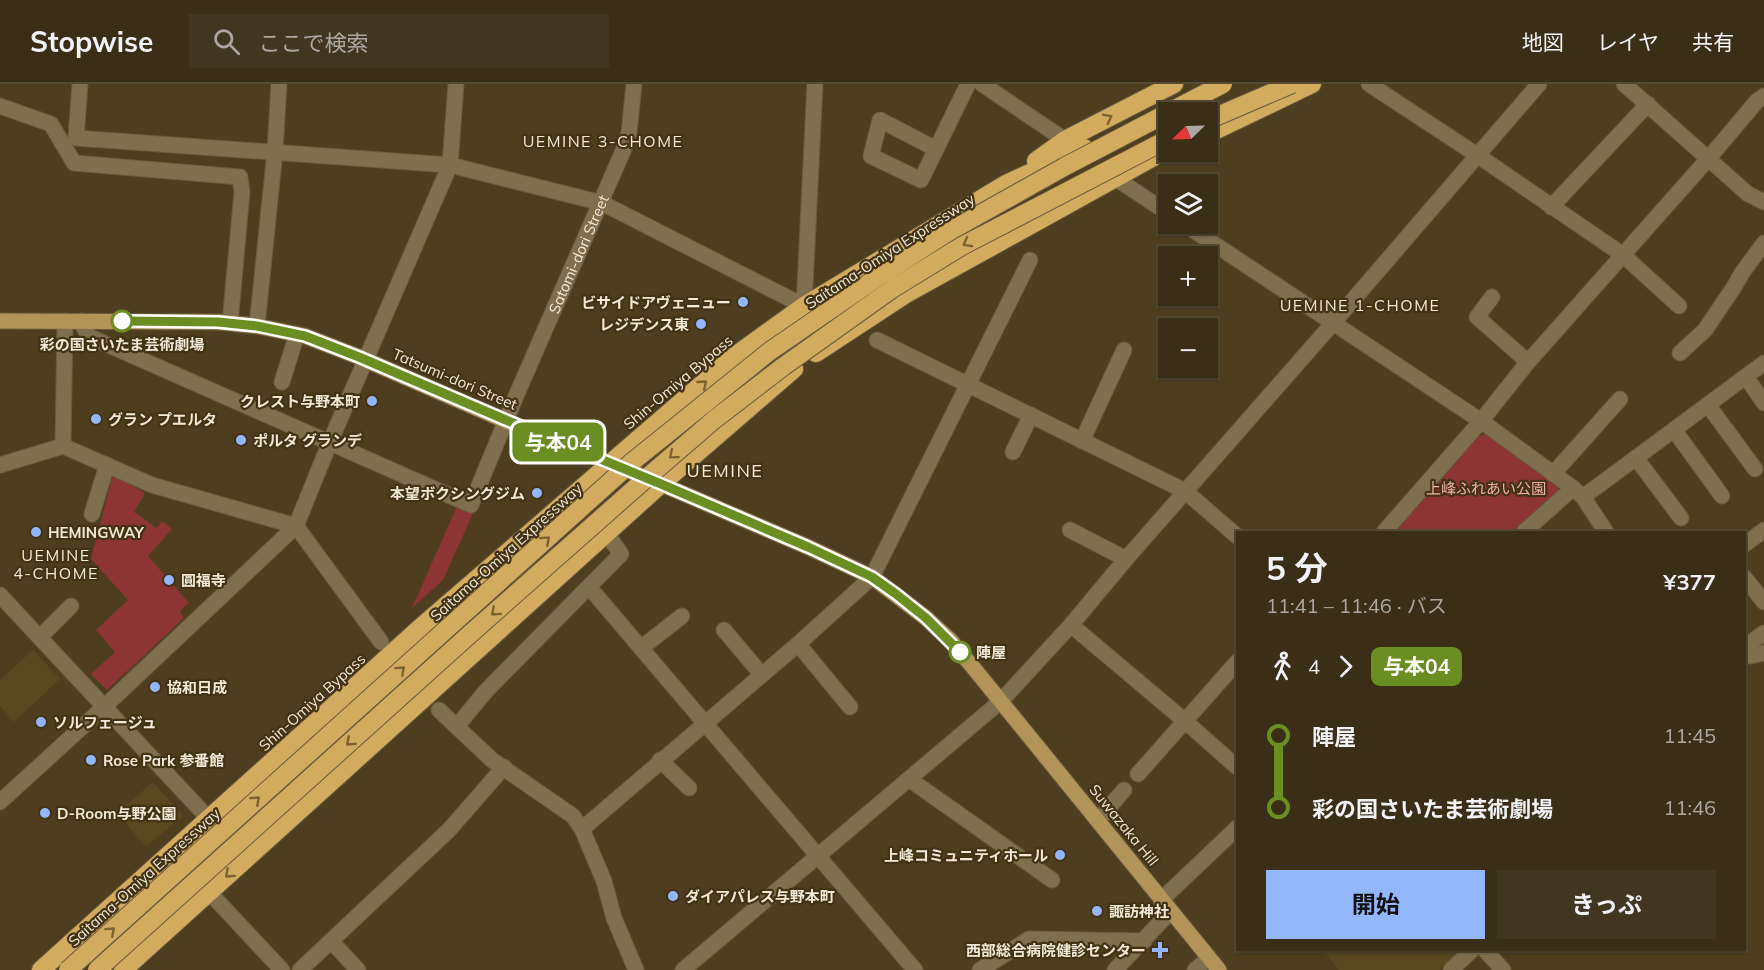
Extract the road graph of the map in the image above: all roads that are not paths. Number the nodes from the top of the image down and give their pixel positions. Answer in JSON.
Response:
{"nodes":[{"id":1,"x":80,"y":84,"type":"edge"},
{"id":2,"x":279,"y":84,"type":"edge"},
{"id":3,"x":456,"y":84,"type":"edge"},
{"id":4,"x":634,"y":84,"type":"edge"},
{"id":5,"x":815,"y":84,"type":"edge"},
{"id":6,"x":968,"y":84,"type":"edge"},
{"id":7,"x":982,"y":84,"type":"edge"},
{"id":8,"x":1174,"y":84,"type":"edge"},
{"id":9,"x":1216,"y":84,"type":"edge"},
{"id":10,"x":1223,"y":84,"type":"edge"},
{"id":11,"x":1279,"y":84,"type":"edge"},
{"id":12,"x":1292,"y":84,"type":"edge"},
{"id":13,"x":1312,"y":84,"type":"edge"},
{"id":14,"x":1369,"y":84,"type":"edge"},
{"id":15,"x":1624,"y":84,"type":"edge"},
{"id":16,"x":1536,"y":85,"type":"edge"},
{"id":17,"x":1760,"y":98,"type":"edge"},
{"id":18,"x":1648,"y":104,"type":"junction"},
{"id":19,"x":0,"y":106,"type":"edge"},
{"id":20,"x":1218,"y":117,"type":"edge"},
{"id":21,"x":1218,"y":117,"type":"edge"},
{"id":22,"x":1218,"y":129,"type":"edge"},
{"id":23,"x":1065,"y":140,"type":"junction"},
{"id":24,"x":1158,"y":144,"type":"edge"},
{"id":25,"x":1088,"y":146,"type":"junction"},
{"id":26,"x":936,"y":149,"type":"junction"},
{"id":27,"x":274,"y":151,"type":"junction"},
{"id":28,"x":1477,"y":155,"type":"junction"},
{"id":29,"x":1158,"y":156,"type":"edge"},
{"id":30,"x":1708,"y":159,"type":"junction"},
{"id":31,"x":450,"y":165,"type":"junction"},
{"id":32,"x":1115,"y":178,"type":"junction"},
{"id":33,"x":1006,"y":184,"type":"junction"},
{"id":34,"x":1764,"y":202,"type":"edge"},
{"id":35,"x":602,"y":203,"type":"junction"},
{"id":36,"x":1158,"y":206,"type":"edge"},
{"id":37,"x":1551,"y":207,"type":"junction"},
{"id":38,"x":1199,"y":234,"type":"edge"},
{"id":39,"x":1764,"y":243,"type":"edge"},
{"id":40,"x":1623,"y":255,"type":"junction"},
{"id":41,"x":1030,"y":260,"type":"dead end"},
{"id":42,"x":1492,"y":297,"type":"dead end"},
{"id":43,"x":804,"y":306,"type":"junction"},
{"id":44,"x":1679,"y":306,"type":"dead end"},
{"id":45,"x":0,"y":321,"type":"edge"},
{"id":46,"x":65,"y":321,"type":"junction"},
{"id":47,"x":81,"y":321,"type":"junction"},
{"id":48,"x":1334,"y":322,"type":"junction"},
{"id":49,"x":230,"y":323,"type":"junction"},
{"id":50,"x":257,"y":326,"type":"junction"},
{"id":51,"x":297,"y":334,"type":"junction"},
{"id":52,"x":878,"y":340,"type":"dead end"},
{"id":53,"x":1124,"y":350,"type":"dead end"},
{"id":54,"x":1680,"y":353,"type":"dead end"},
{"id":55,"x":366,"y":360,"type":"junction"},
{"id":56,"x":1528,"y":362,"type":"junction"},
{"id":57,"x":1764,"y":363,"type":"edge"},
{"id":58,"x":1746,"y":377,"type":"junction"},
{"id":59,"x":282,"y":382,"type":"dead end"},
{"id":60,"x":969,"y":384,"type":"junction"},
{"id":61,"x":1620,"y":399,"type":"dead end"},
{"id":62,"x":1764,"y":402,"type":"edge"},
{"id":63,"x":1708,"y":405,"type":"junction"},
{"id":64,"x":1031,"y":415,"type":"junction"},
{"id":65,"x":506,"y":420,"type":"junction"},
{"id":66,"x":1481,"y":421,"type":"junction"},
{"id":67,"x":1674,"y":430,"type":"junction"},
{"id":68,"x":330,"y":441,"type":"junction"},
{"id":69,"x":1082,"y":441,"type":"junction"},
{"id":70,"x":63,"y":446,"type":"junction"},
{"id":71,"x":1013,"y":452,"type":"dead end"},
{"id":72,"x":1636,"y":458,"type":"junction"},
{"id":73,"x":611,"y":463,"type":"junction"},
{"id":74,"x":0,"y":465,"type":"edge"},
{"id":75,"x":107,"y":465,"type":"junction"},
{"id":76,"x":1755,"y":469,"type":"dead end"},
{"id":77,"x":1553,"y":474,"type":"junction"},
{"id":78,"x":661,"y":484,"type":"junction"},
{"id":79,"x":1185,"y":491,"type":"junction"},
{"id":80,"x":1578,"y":493,"type":"junction"},
{"id":81,"x":1722,"y":496,"type":"dead end"},
{"id":82,"x":92,"y":514,"type":"dead end"},
{"id":83,"x":1681,"y":518,"type":"dead end"},
{"id":84,"x":296,"y":526,"type":"junction"},
{"id":85,"x":1070,"y":530,"type":"dead end"},
{"id":86,"x":1764,"y":530,"type":"edge"},
{"id":87,"x":1384,"y":531,"type":"edge"},
{"id":88,"x":1525,"y":531,"type":"edge"},
{"id":89,"x":1605,"y":531,"type":"edge"},
{"id":90,"x":606,"y":533,"type":"junction"},
{"id":91,"x":1236,"y":535,"type":"edge"},
{"id":92,"x":1746,"y":544,"type":"edge"},
{"id":93,"x":1126,"y":559,"type":"junction"},
{"id":94,"x":872,"y":577,"type":"junction"},
{"id":95,"x":1746,"y":580,"type":"edge"},
{"id":96,"x":589,"y":587,"type":"junction"},
{"id":97,"x":0,"y":595,"type":"edge"},
{"id":98,"x":1764,"y":602,"type":"edge"},
{"id":99,"x":71,"y":606,"type":"dead end"},
{"id":100,"x":682,"y":616,"type":"dead end"},
{"id":101,"x":1071,"y":625,"type":"junction"},
{"id":102,"x":724,"y":630,"type":"dead end"},
{"id":103,"x":1764,"y":633,"type":"edge"},
{"id":104,"x":40,"y":637,"type":"junction"},
{"id":105,"x":381,"y":642,"type":"dead end"},
{"id":106,"x":798,"y":644,"type":"junction"},
{"id":107,"x":1746,"y":646,"type":"edge"},
{"id":108,"x":641,"y":648,"type":"junction"},
{"id":109,"x":1764,"y":653,"type":"edge"},
{"id":110,"x":1746,"y":657,"type":"edge"},
{"id":111,"x":1236,"y":663,"type":"edge"},
{"id":112,"x":762,"y":675,"type":"junction"},
{"id":113,"x":1001,"y":701,"type":"junction"},
{"id":114,"x":104,"y":707,"type":"junction"},
{"id":115,"x":850,"y":707,"type":"dead end"},
{"id":116,"x":439,"y":710,"type":"dead end"},
{"id":117,"x":1185,"y":721,"type":"junction"},
{"id":118,"x":705,"y":723,"type":"junction"},
{"id":119,"x":457,"y":726,"type":"junction"},
{"id":120,"x":660,"y":760,"type":"junction"},
{"id":121,"x":1236,"y":766,"type":"edge"},
{"id":122,"x":504,"y":767,"type":"junction"},
{"id":123,"x":1138,"y":774,"type":"dead end"},
{"id":124,"x":909,"y":779,"type":"junction"},
{"id":125,"x":689,"y":788,"type":"dead end"},
{"id":126,"x":1124,"y":790,"type":"dead end"},
{"id":127,"x":0,"y":802,"type":"edge"},
{"id":128,"x":209,"y":819,"type":"junction"},
{"id":129,"x":1098,"y":820,"type":"junction"},
{"id":130,"x":582,"y":829,"type":"junction"},
{"id":131,"x":1236,"y":829,"type":"edge"},
{"id":132,"x":818,"y":857,"type":"junction"},
{"id":133,"x":1052,"y":880,"type":"dead end"},
{"id":134,"x":209,"y":892,"type":"junction"},
{"id":135,"x":1165,"y":906,"type":"junction"},
{"id":136,"x":331,"y":941,"type":"junction"},
{"id":137,"x":1144,"y":941,"type":"junction"},
{"id":138,"x":1471,"y":951,"type":"edge"},
{"id":139,"x":1486,"y":951,"type":"edge"},
{"id":140,"x":1214,"y":964,"type":"edge"},
{"id":141,"x":41,"y":970,"type":"edge"},
{"id":142,"x":68,"y":970,"type":"edge"},
{"id":143,"x":97,"y":970,"type":"edge"},
{"id":144,"x":123,"y":970,"type":"edge"},
{"id":145,"x":282,"y":970,"type":"edge"},
{"id":146,"x":300,"y":970,"type":"edge"},
{"id":147,"x":358,"y":970,"type":"edge"},
{"id":148,"x":636,"y":970,"type":"edge"},
{"id":149,"x":683,"y":970,"type":"edge"},
{"id":150,"x":915,"y":970,"type":"edge"},
{"id":151,"x":980,"y":970,"type":"edge"},
{"id":152,"x":1115,"y":970,"type":"edge"},
{"id":153,"x":1195,"y":970,"type":"edge"},
{"id":154,"x":1450,"y":970,"type":"edge"},
{"id":155,"x":1503,"y":970,"type":"edge"}],
"edges":[{"from":1,"to":27,"type":"street"},
{"from":2,"to":27,"type":"street"},
{"from":3,"to":31,"type":"street"},
{"from":4,"to":35,"type":"street","name":"Satomi-dori Street"},
{"from":5,"to":43,"type":"street"},
{"from":6,"to":26,"type":"street"},
{"from":7,"to":23,"type":"street"},
{"from":23,"to":8,"type":"highway","one_way":true},
{"from":9,"to":25,"type":"highway","name":"Shin-Omiya Bypass"},
{"from":142,"to":10,"type":"highway","name":"Saitama-Omiya Expressway","one_way":true,"bridge":true},
{"from":11,"to":20,"type":"highway","bridge":true},
{"from":12,"to":21,"type":"highway","bridge":true},
{"from":13,"to":22,"type":"highway"},
{"from":14,"to":28,"type":"street"},
{"from":15,"to":18,"type":"street"},
{"from":16,"to":28,"type":"street"},
{"from":17,"to":30,"type":"street"},
{"from":18,"to":30,"type":"street"},
{"from":18,"to":37,"type":"street"},
{"from":19,"to":49,"type":"street"},
{"from":23,"to":25,"type":"street"},
{"from":23,"to":33,"type":"highway"},
{"from":24,"to":143,"type":"highway","one_way":true,"bridge":true},
{"from":25,"to":33,"type":"highway","name":"Shin-Omiya Bypass"},
{"from":26,"to":26,"type":"street"},
{"from":27,"to":31,"type":"street"},
{"from":27,"to":50,"type":"street"},
{"from":28,"to":37,"type":"street"},
{"from":28,"to":48,"type":"street"},
{"from":29,"to":32,"type":"highway"},
{"from":30,"to":34,"type":"street"},
{"from":30,"to":40,"type":"street"},
{"from":31,"to":35,"type":"street"},
{"from":31,"to":55,"type":"street"},
{"from":32,"to":36,"type":"street"},
{"from":32,"to":78,"type":"highway"},
{"from":33,"to":43,"type":"highway","name":"Shin-Omiya Bypass"},
{"from":35,"to":43,"type":"street"},
{"from":35,"to":65,"type":"street","name":"Satomi-dori Street"},
{"from":37,"to":40,"type":"street"},
{"from":38,"to":48,"type":"street"},
{"from":39,"to":54,"type":"street"},
{"from":40,"to":44,"type":"street"},
{"from":40,"to":56,"type":"street"},
{"from":41,"to":60,"type":"street"},
{"from":42,"to":56,"type":"street"},
{"from":73,"to":43,"type":"highway","name":"Shin-Omiya Bypass","one_way":true},
{"from":45,"to":46,"type":"main road","name":"Tatsumi-dori Street"},
{"from":46,"to":47,"type":"main road","name":"Tatsumi-dori Street"},
{"from":46,"to":70,"type":"street"},
{"from":47,"to":49,"type":"main road","name":"Tatsumi-dori Street"},
{"from":47,"to":68,"type":"street"},
{"from":48,"to":66,"type":"street"},
{"from":48,"to":79,"type":"street"},
{"from":49,"to":50,"type":"main road","name":"Tatsumi-dori Street"},
{"from":50,"to":51,"type":"main road","name":"Tatsumi-dori Street"},
{"from":51,"to":55,"type":"main road","name":"Tatsumi-dori Street"},
{"from":51,"to":59,"type":"street"},
{"from":52,"to":60,"type":"street"},
{"from":53,"to":69,"type":"street"},
{"from":55,"to":65,"type":"main road","name":"Tatsumi-dori Street"},
{"from":55,"to":68,"type":"street"},
{"from":56,"to":66,"type":"street"},
{"from":57,"to":58,"type":"street"},
{"from":58,"to":62,"type":"street"},
{"from":58,"to":63,"type":"street"},
{"from":60,"to":64,"type":"street"},
{"from":60,"to":94,"type":"street"},
{"from":61,"to":77,"type":"street"},
{"from":63,"to":67,"type":"street"},
{"from":63,"to":76,"type":"street"},
{"from":64,"to":69,"type":"street"},
{"from":64,"to":71,"type":"street"},
{"from":65,"to":68,"type":"street","name":"Satomi-dori Street"},
{"from":65,"to":73,"type":"main road","name":"Tatsumi-dori Street"},
{"from":66,"to":77,"type":"street"},
{"from":66,"to":87,"type":"street"},
{"from":67,"to":72,"type":"street"},
{"from":67,"to":81,"type":"street"},
{"from":68,"to":84,"type":"street"},
{"from":69,"to":79,"type":"street"},
{"from":70,"to":74,"type":"street"},
{"from":70,"to":75,"type":"street"},
{"from":72,"to":80,"type":"street"},
{"from":72,"to":83,"type":"street"},
{"from":73,"to":78,"type":"main road","name":"Tatsumi-dori Street"},
{"from":73,"to":128,"type":"highway","name":"Shin-Omiya Bypass"},
{"from":75,"to":82,"type":"street"},
{"from":75,"to":84,"type":"street"},
{"from":77,"to":80,"type":"street"},
{"from":78,"to":90,"type":"highway"},
{"from":78,"to":94,"type":"main road","name":"Tatsumi-dori Street"},
{"from":79,"to":91,"type":"street"},
{"from":79,"to":93,"type":"street"},
{"from":80,"to":88,"type":"street"},
{"from":80,"to":89,"type":"street"},
{"from":84,"to":105,"type":"street"},
{"from":84,"to":114,"type":"street"},
{"from":85,"to":93,"type":"street"},
{"from":86,"to":92,"type":"street"},
{"from":90,"to":96,"type":"street"},
{"from":90,"to":134,"type":"highway","one_way":true},
{"from":93,"to":101,"type":"street"},
{"from":94,"to":106,"type":"street"},
{"from":94,"to":113,"type":"main road","name":"Tatsumi-dori Street"},
{"from":95,"to":98,"type":"street"},
{"from":96,"to":108,"type":"street"},
{"from":96,"to":119,"type":"street"},
{"from":97,"to":104,"type":"street"},
{"from":99,"to":104,"type":"street"},
{"from":100,"to":108,"type":"street"},
{"from":101,"to":113,"type":"street"},
{"from":101,"to":117,"type":"street"},
{"from":102,"to":112,"type":"street"},
{"from":103,"to":107,"type":"street"},
{"from":104,"to":114,"type":"street"},
{"from":106,"to":112,"type":"street"},
{"from":106,"to":115,"type":"street"},
{"from":108,"to":118,"type":"street"},
{"from":109,"to":110,"type":"street"},
{"from":111,"to":117,"type":"street"},
{"from":112,"to":118,"type":"street"},
{"from":113,"to":124,"type":"street"},
{"from":113,"to":129,"type":"main road","name":"Suwazaka Hill"},
{"from":114,"to":127,"type":"street"},
{"from":114,"to":128,"type":"street"},
{"from":116,"to":119,"type":"street"},
{"from":117,"to":121,"type":"street"},
{"from":117,"to":123,"type":"street"},
{"from":118,"to":120,"type":"street"},
{"from":118,"to":132,"type":"street"},
{"from":119,"to":122,"type":"street"},
{"from":120,"to":125,"type":"street"},
{"from":120,"to":130,"type":"street"},
{"from":122,"to":130,"type":"street"},
{"from":122,"to":136,"type":"street"},
{"from":124,"to":132,"type":"street"},
{"from":124,"to":133,"type":"street"},
{"from":126,"to":129,"type":"street"},
{"from":128,"to":141,"type":"highway","name":"Shin-Omiya Bypass"},
{"from":129,"to":135,"type":"main road","name":"Suwazaka Hill"},
{"from":130,"to":148,"type":"street"},
{"from":131,"to":135,"type":"street"},
{"from":132,"to":149,"type":"street"},
{"from":132,"to":150,"type":"street"},
{"from":134,"to":144,"type":"highway"},
{"from":134,"to":145,"type":"street"},
{"from":135,"to":137,"type":"street"},
{"from":135,"to":140,"type":"main road","name":"Suwazaka Hill"},
{"from":136,"to":146,"type":"street"},
{"from":136,"to":147,"type":"street"},
{"from":137,"to":151,"type":"street"},
{"from":137,"to":152,"type":"street"},
{"from":138,"to":154,"type":"street"},
{"from":139,"to":155,"type":"street"},
{"from":140,"to":153,"type":"street"}]}
